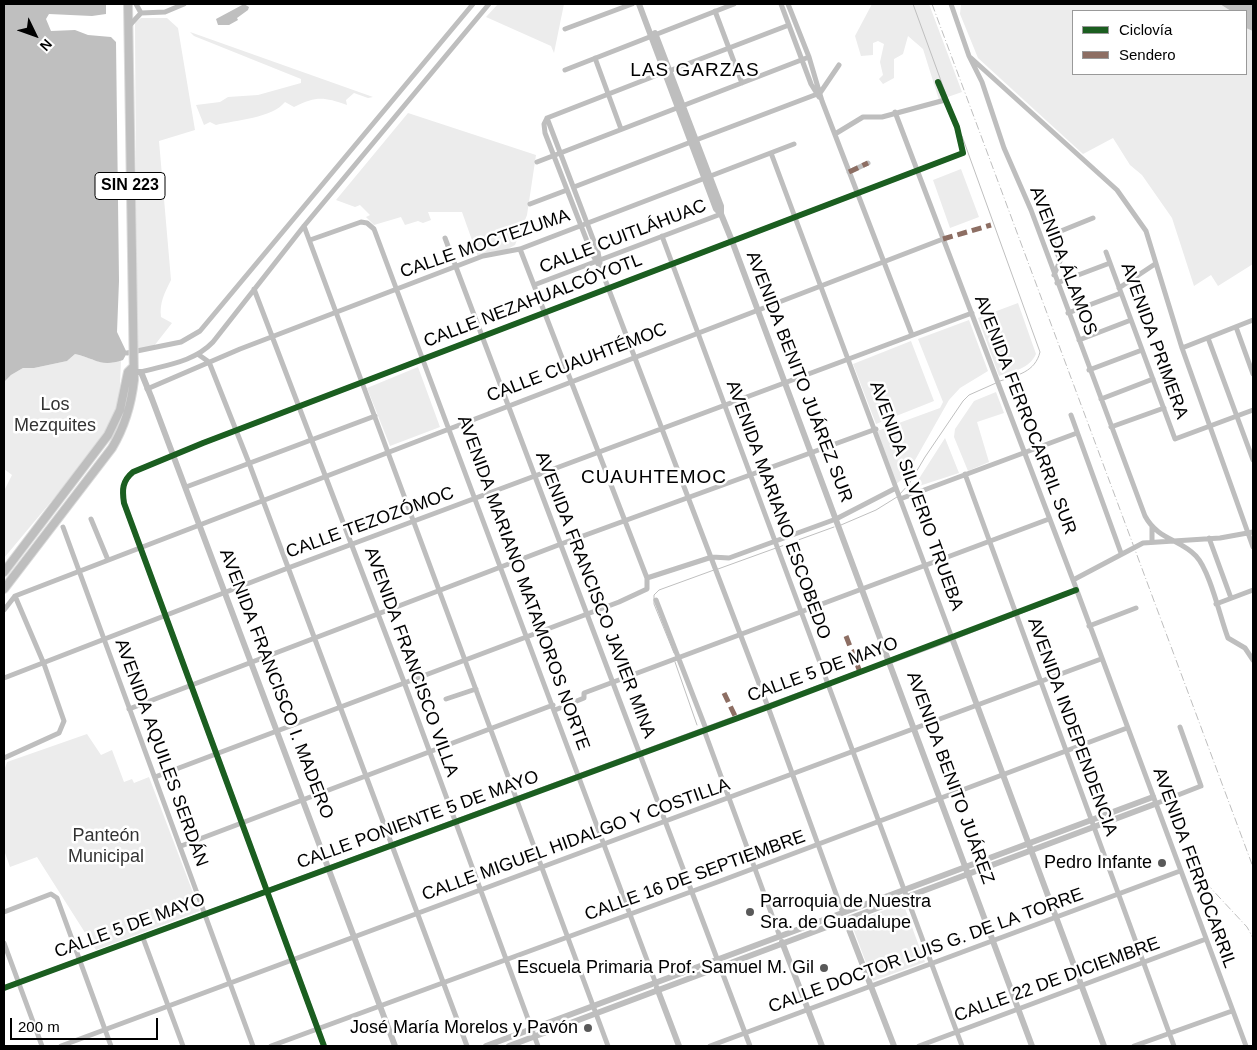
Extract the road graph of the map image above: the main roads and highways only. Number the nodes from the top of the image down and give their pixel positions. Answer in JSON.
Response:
{"nodes":[{"id":1,"x":128,"y":4,"type":"edge"},
{"id":2,"x":134,"y":371,"type":"junction"},
{"id":3,"x":60,"y":498,"type":"junction"},
{"id":4,"x":69,"y":505,"type":"junction"},
{"id":5,"x":4,"y":572,"type":"edge"},
{"id":6,"x":4,"y":589,"type":"edge"}],
"edges":[{"from":1,"to":2,"type":"main road","number":"SIN 223"},
{"from":2,"to":3,"type":"main road","number":"SIN 223"},
{"from":2,"to":4,"type":"main road","number":"SIN 223"},
{"from":3,"to":4,"type":"main road"},
{"from":3,"to":5,"type":"main road","number":"SIN 223"},
{"from":4,"to":6,"type":"main road","number":"SIN 223"}]}
